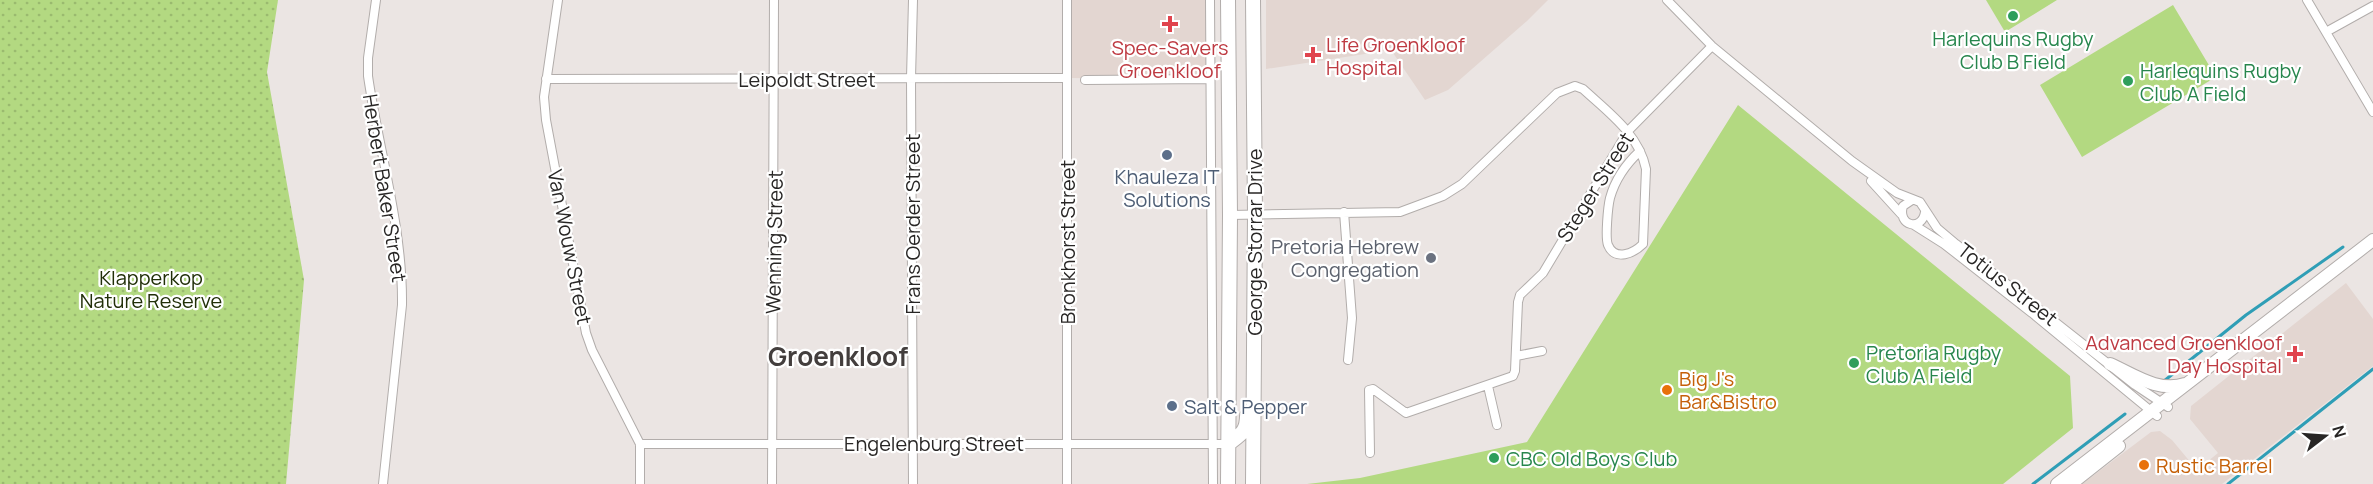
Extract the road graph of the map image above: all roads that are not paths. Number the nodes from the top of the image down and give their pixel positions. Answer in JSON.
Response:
{"nodes":[{"id":1,"x":376,"y":0,"type":"edge"},
{"id":2,"x":558,"y":0,"type":"edge"},
{"id":3,"x":774,"y":0,"type":"edge"},
{"id":4,"x":913,"y":0,"type":"edge"},
{"id":5,"x":1067,"y":0,"type":"edge"},
{"id":6,"x":1210,"y":0,"type":"edge"},
{"id":7,"x":1228,"y":0,"type":"edge"},
{"id":8,"x":1253,"y":0,"type":"edge"},
{"id":9,"x":1666,"y":0,"type":"edge"},
{"id":10,"x":2307,"y":0,"type":"edge"},
{"id":11,"x":2373,"y":6,"type":"edge"},
{"id":12,"x":2326,"y":32,"type":"junction"},
{"id":13,"x":1712,"y":46,"type":"junction"},
{"id":14,"x":911,"y":78,"type":"junction"},
{"id":15,"x":1067,"y":78,"type":"junction"},
{"id":16,"x":546,"y":79,"type":"junction"},
{"id":17,"x":774,"y":79,"type":"junction"},
{"id":18,"x":1210,"y":79,"type":"junction"},
{"id":19,"x":1085,"y":80,"type":"dead end"},
{"id":20,"x":2373,"y":112,"type":"edge"},
{"id":21,"x":1628,"y":131,"type":"junction"},
{"id":22,"x":1640,"y":151,"type":"junction"},
{"id":23,"x":1852,"y":161,"type":"junction"},
{"id":24,"x":1912,"y":200,"type":"junction"},
{"id":25,"x":1344,"y":212,"type":"junction"},
{"id":26,"x":1926,"y":212,"type":"junction"},
{"id":27,"x":1255,"y":214,"type":"junction"},
{"id":28,"x":1901,"y":214,"type":"junction"},
{"id":29,"x":1230,"y":215,"type":"junction"},
{"id":30,"x":1914,"y":225,"type":"junction"},
{"id":31,"x":2373,"y":240,"type":"edge"},
{"id":32,"x":2373,"y":249,"type":"edge"},
{"id":33,"x":1254,"y":345,"type":"junction"},
{"id":34,"x":1542,"y":351,"type":"dead end"},
{"id":35,"x":1516,"y":356,"type":"junction"},
{"id":36,"x":1348,"y":360,"type":"dead end"},
{"id":37,"x":2110,"y":364,"type":"junction"},
{"id":38,"x":2193,"y":380,"type":"junction"},
{"id":39,"x":1488,"y":386,"type":"junction"},
{"id":40,"x":2165,"y":405,"type":"junction"},
{"id":41,"x":2154,"y":413,"type":"junction"},
{"id":42,"x":1497,"y":425,"type":"dead end"},
{"id":43,"x":772,"y":443,"type":"junction"},
{"id":44,"x":1066,"y":443,"type":"junction"},
{"id":45,"x":1213,"y":443,"type":"junction"},
{"id":46,"x":640,"y":444,"type":"junction"},
{"id":47,"x":913,"y":444,"type":"junction"},
{"id":48,"x":1228,"y":444,"type":"junction"},
{"id":49,"x":1370,"y":453,"type":"dead end"},
{"id":50,"x":1253,"y":460,"type":"junction"},
{"id":51,"x":383,"y":484,"type":"edge"},
{"id":52,"x":640,"y":484,"type":"edge"},
{"id":53,"x":772,"y":484,"type":"edge"},
{"id":54,"x":913,"y":484,"type":"edge"},
{"id":55,"x":1067,"y":484,"type":"edge"},
{"id":56,"x":1213,"y":484,"type":"edge"},
{"id":57,"x":1228,"y":484,"type":"edge"},
{"id":58,"x":1253,"y":484,"type":"edge"},
{"id":59,"x":2057,"y":484,"type":"edge"},
{"id":60,"x":2071,"y":484,"type":"edge"}],
"edges":[{"from":1,"to":51,"type":"street","name":"Herbert Baker Street"},
{"from":2,"to":16,"type":"street","name":"Van Wouw Street"},
{"from":3,"to":17,"type":"street","name":"Wenning Street"},
{"from":4,"to":14,"type":"street","name":"Frans Oerder Street"},
{"from":5,"to":15,"type":"street","name":"Bronkhorst Street"},
{"from":6,"to":18,"type":"street"},
{"from":7,"to":29,"type":"main road","name":"George Storrar Drive"},
{"from":8,"to":27,"type":"main road","name":"George Storrar Drive"},
{"from":9,"to":13,"type":"street","name":"Totius Street"},
{"from":10,"to":12,"type":"street"},
{"from":11,"to":12,"type":"street"},
{"from":12,"to":20,"type":"street"},
{"from":13,"to":21,"type":"street","name":"Steger Street"},
{"from":13,"to":23,"type":"street","name":"Totius Street"},
{"from":14,"to":15,"type":"street","name":"Leipoldt Street"},
{"from":14,"to":17,"type":"street","name":"Leipoldt Street"},
{"from":14,"to":47,"type":"street","name":"Frans Oerder Street"},
{"from":15,"to":44,"type":"street","name":"Bronkhorst Street"},
{"from":16,"to":17,"type":"street","name":"Leipoldt Street"},
{"from":16,"to":46,"type":"street","name":"Van Wouw Street"},
{"from":17,"to":43,"type":"street","name":"Wenning Street"},
{"from":18,"to":19,"type":"street"},
{"from":18,"to":45,"type":"street"},
{"from":21,"to":22,"type":"street"},
{"from":21,"to":25,"type":"street"},
{"from":21,"to":35,"type":"street","name":"Steger Street"},
{"from":22,"to":22,"type":"street"},
{"from":23,"to":24,"type":"street","name":"Totius Street"},
{"from":23,"to":28,"type":"street","name":"Totius Street"},
{"from":24,"to":26,"type":"street","name":"Totius Street"},
{"from":24,"to":28,"type":"street"},
{"from":25,"to":27,"type":"street"},
{"from":25,"to":36,"type":"street"},
{"from":26,"to":30,"type":"street"},
{"from":26,"to":37,"type":"street","name":"Totius Street"},
{"from":27,"to":29,"type":"street"},
{"from":27,"to":33,"type":"main road","name":"George Storrar Drive"},
{"from":28,"to":30,"type":"street"},
{"from":29,"to":48,"type":"main road","name":"George Storrar Drive"},
{"from":30,"to":41,"type":"street","name":"Totius Street"},
{"from":31,"to":38,"type":"main road"},
{"from":32,"to":40,"type":"main road"},
{"from":33,"to":48,"type":"main road"},
{"from":33,"to":50,"type":"main road","name":"George Storrar Drive"},
{"from":34,"to":35,"type":"street"},
{"from":35,"to":39,"type":"street"},
{"from":37,"to":38,"type":"main road"},
{"from":37,"to":40,"type":"street","name":"Totius Street"},
{"from":38,"to":40,"type":"main road"},
{"from":39,"to":42,"type":"street"},
{"from":39,"to":49,"type":"street"},
{"from":40,"to":41,"type":"main road"},
{"from":41,"to":59,"type":"main road"},
{"from":41,"to":60,"type":"main road"},
{"from":43,"to":46,"type":"street","name":"Engelenburg Street"},
{"from":43,"to":47,"type":"street","name":"Engelenburg Street"},
{"from":43,"to":53,"type":"street","name":"Wenning Street"},
{"from":44,"to":45,"type":"street","name":"Engelenburg Street"},
{"from":44,"to":47,"type":"street","name":"Engelenburg Street"},
{"from":44,"to":55,"type":"street","name":"Bronkhorst Street"},
{"from":45,"to":48,"type":"street","name":"Engelenburg Street"},
{"from":45,"to":56,"type":"street"},
{"from":46,"to":52,"type":"street","name":"Van Wouw Street"},
{"from":47,"to":54,"type":"street","name":"Frans Oerder Street"},
{"from":48,"to":50,"type":"main road"},
{"from":48,"to":57,"type":"main road","name":"George Storrar Drive"},
{"from":50,"to":58,"type":"main road","name":"George Storrar Drive"}]}
